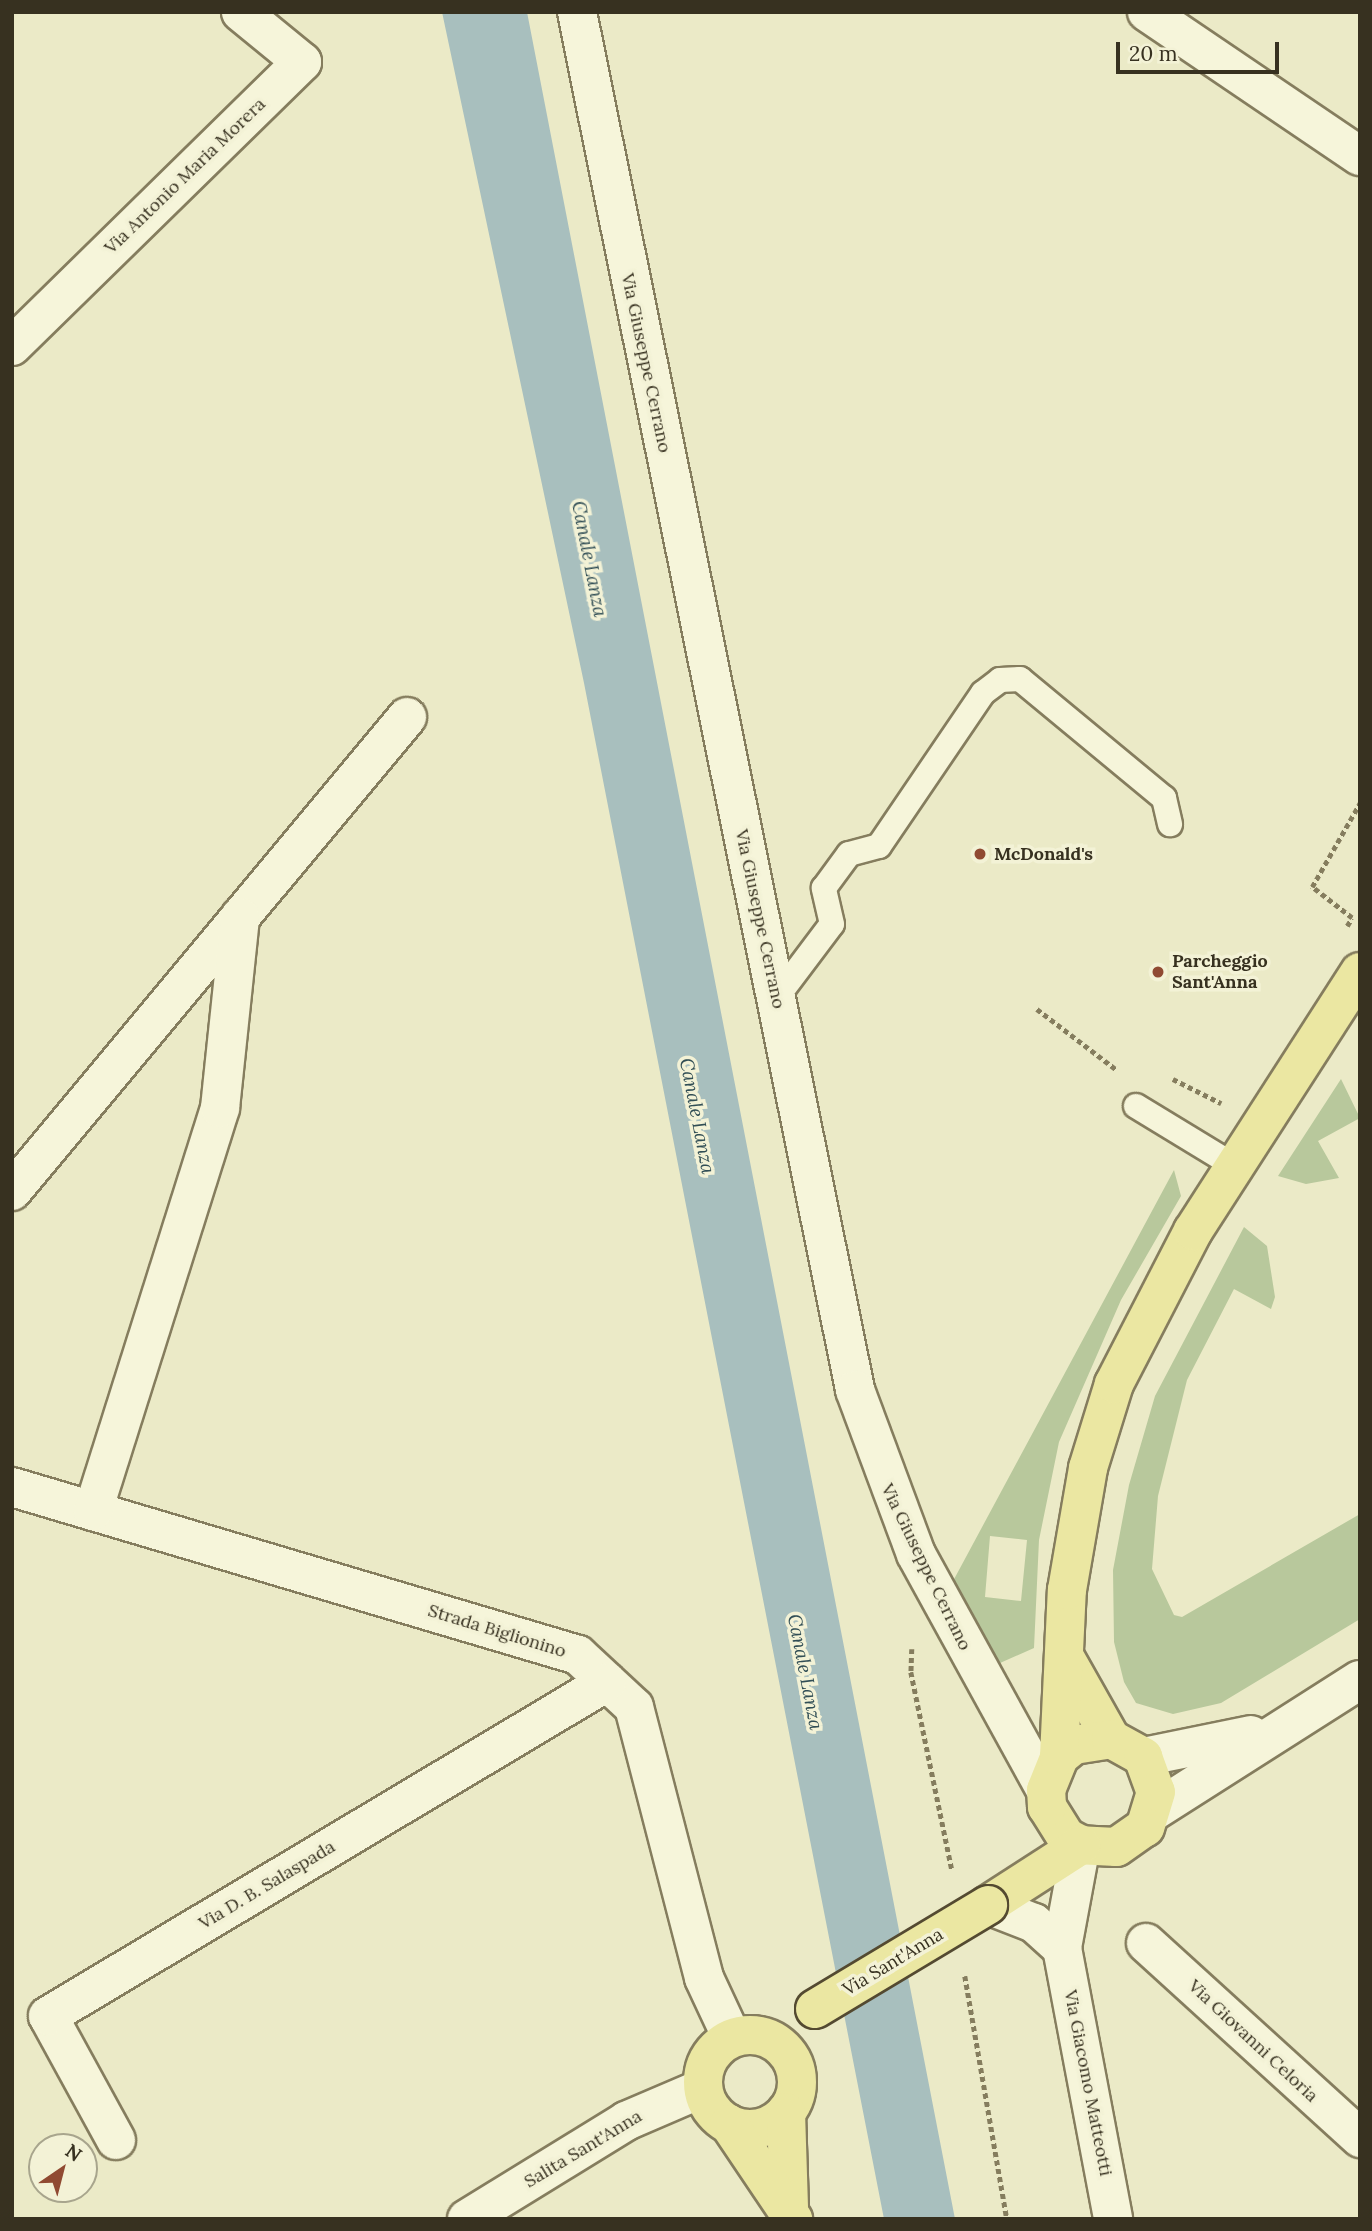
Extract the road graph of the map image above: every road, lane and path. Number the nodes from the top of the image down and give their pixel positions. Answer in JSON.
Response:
{"nodes":[{"id":1,"x":241,"y":12,"type":"edge"},
{"id":2,"x":577,"y":12,"type":"edge"},
{"id":3,"x":1147,"y":12,"type":"edge"},
{"id":4,"x":1360,"y":156,"type":"edge"},
{"id":5,"x":12,"y":346,"type":"edge"},
{"id":6,"x":407,"y":717,"type":"dead end"},
{"id":7,"x":1360,"y":803,"type":"edge"},
{"id":8,"x":1171,"y":824,"type":"dead end"},
{"id":9,"x":240,"y":917,"type":"junction"},
{"id":10,"x":1345,"y":929,"type":"dead end"},
{"id":11,"x":1359,"y":976,"type":"edge"},
{"id":12,"x":777,"y":997,"type":"junction"},
{"id":13,"x":1136,"y":1105,"type":"dead end"},
{"id":14,"x":1233,"y":1165,"type":"junction"},
{"id":15,"x":12,"y":1191,"type":"edge"},
{"id":16,"x":12,"y":1487,"type":"edge"},
{"id":17,"x":93,"y":1511,"type":"junction"},
{"id":18,"x":1067,"y":1661,"type":"junction"},
{"id":19,"x":1360,"y":1679,"type":"edge"},
{"id":20,"x":607,"y":1682,"type":"junction"},
{"id":21,"x":1270,"y":1731,"type":"junction"},
{"id":22,"x":1127,"y":1748,"type":"junction"},
{"id":23,"x":1051,"y":1785,"type":"junction"},
{"id":24,"x":1154,"y":1811,"type":"junction"},
{"id":25,"x":1081,"y":1845,"type":"junction"},
{"id":26,"x":1001,"y":1897,"type":"junction"},
{"id":27,"x":1146,"y":1943,"type":"dead end"},
{"id":28,"x":1062,"y":1948,"type":"junction"},
{"id":29,"x":732,"y":2038,"type":"junction"},
{"id":30,"x":777,"y":2043,"type":"junction"},
{"id":31,"x":703,"y":2088,"type":"junction"},
{"id":32,"x":786,"y":2112,"type":"junction"},
{"id":33,"x":729,"y":2124,"type":"junction"},
{"id":34,"x":1360,"y":2138,"type":"edge"},
{"id":35,"x":116,"y":2140,"type":"dead end"},
{"id":36,"x":791,"y":2213,"type":"edge"},
{"id":37,"x":467,"y":2219,"type":"edge"},
{"id":38,"x":1113,"y":2219,"type":"edge"}],
"edges":[{"from":1,"to":5,"type":"street","name":"Via Antonio Maria Morera"},
{"from":2,"to":12,"type":"street","name":"Via Giuseppe Cerrano"},
{"from":3,"to":4,"type":"street"},
{"from":6,"to":9,"type":"street"},
{"from":7,"to":10,"type":"path"},
{"from":8,"to":12,"type":"lane"},
{"from":9,"to":15,"type":"street"},
{"from":9,"to":17,"type":"street"},
{"from":11,"to":14,"type":"main road"},
{"from":12,"to":23,"type":"street","name":"Via Giuseppe Cerrano"},
{"from":13,"to":14,"type":"lane"},
{"from":14,"to":18,"type":"main road"},
{"from":16,"to":17,"type":"street","name":"Strada Biglionino"},
{"from":17,"to":20,"type":"street","name":"Strada Biglionino"},
{"from":18,"to":22,"type":"main road"},
{"from":18,"to":23,"type":"main road"},
{"from":19,"to":21,"type":"street"},
{"from":20,"to":29,"type":"street","name":"Strada Biglionino"},
{"from":20,"to":35,"type":"street","name":"Via D. B. Salaspada"},
{"from":21,"to":22,"type":"street"},
{"from":21,"to":24,"type":"street"},
{"from":22,"to":23,"type":"main road"},
{"from":22,"to":24,"type":"main road"},
{"from":23,"to":25,"type":"main road"},
{"from":23,"to":26,"type":"main road"},
{"from":24,"to":25,"type":"main road"},
{"from":25,"to":26,"type":"main road","name":"Via Sant'Anna"},
{"from":25,"to":28,"type":"street","name":"Via Giacomo Matteotti"},
{"from":26,"to":28,"type":"street"},
{"from":26,"to":30,"type":"main road","name":"Via Sant'Anna","bridge":true},
{"from":27,"to":34,"type":"street","name":"Via Giovanni Celoria"},
{"from":28,"to":38,"type":"street","name":"Via Giacomo Matteotti"},
{"from":29,"to":30,"type":"main road"},
{"from":29,"to":31,"type":"main road"},
{"from":30,"to":32,"type":"main road"},
{"from":31,"to":33,"type":"main road"},
{"from":31,"to":37,"type":"street","name":"Salita Sant'Anna"},
{"from":32,"to":33,"type":"main road"},
{"from":32,"to":36,"type":"main road"},
{"from":33,"to":36,"type":"main road"}]}
